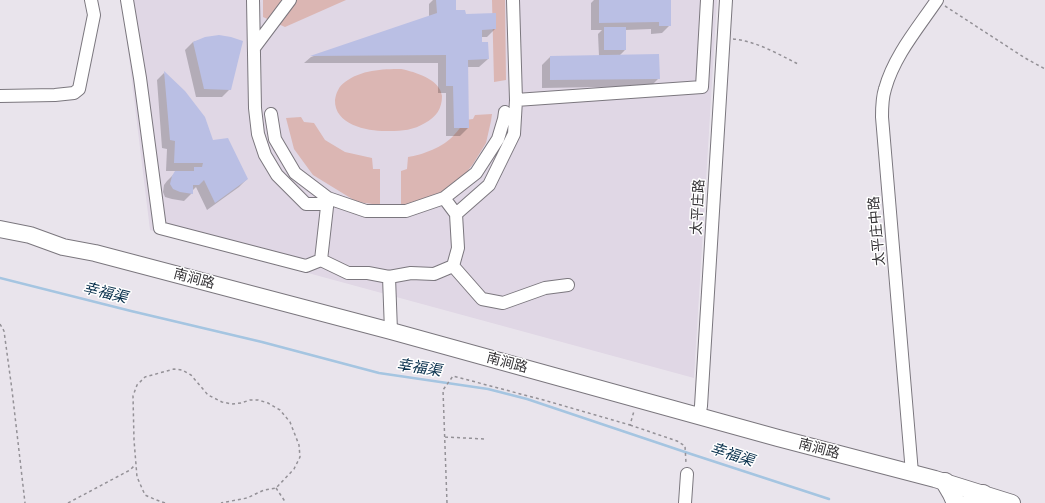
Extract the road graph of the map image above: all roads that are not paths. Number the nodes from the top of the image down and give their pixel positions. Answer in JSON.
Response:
{"nodes":[{"id":1,"x":91,"y":0,"type":"edge"},
{"id":2,"x":127,"y":0,"type":"edge"},
{"id":3,"x":253,"y":0,"type":"edge"},
{"id":4,"x":290,"y":0,"type":"edge"},
{"id":5,"x":513,"y":0,"type":"edge"},
{"id":6,"x":706,"y":0,"type":"edge"},
{"id":7,"x":726,"y":0,"type":"edge"},
{"id":8,"x":937,"y":0,"type":"edge"},
{"id":9,"x":254,"y":48,"type":"junction"},
{"id":10,"x":0,"y":96,"type":"edge"},
{"id":11,"x":516,"y":100,"type":"junction"},
{"id":12,"x":505,"y":112,"type":"dead end"},
{"id":13,"x":271,"y":114,"type":"dead end"},
{"id":14,"x":328,"y":198,"type":"junction"},
{"id":15,"x":444,"y":198,"type":"junction"},
{"id":16,"x":456,"y":214,"type":"junction"},
{"id":17,"x":0,"y":229,"type":"edge"},
{"id":18,"x":321,"y":260,"type":"junction"},
{"id":19,"x":453,"y":266,"type":"junction"},
{"id":20,"x":389,"y":277,"type":"junction"},
{"id":21,"x":568,"y":284,"type":"dead end"},
{"id":22,"x":391,"y":331,"type":"junction"},
{"id":23,"x":700,"y":416,"type":"junction"},
{"id":24,"x":912,"y":473,"type":"junction"},
{"id":25,"x":687,"y":474,"type":"dead end"},
{"id":26,"x":945,"y":482,"type":"junction"},
{"id":27,"x":977,"y":498,"type":"edge"},
{"id":28,"x":685,"y":503,"type":"edge"},
{"id":29,"x":956,"y":503,"type":"edge"},
{"id":30,"x":1012,"y":503,"type":"edge"}],
"edges":[{"from":1,"to":10,"type":"street"},
{"from":2,"to":18,"type":"street"},
{"from":3,"to":9,"type":"street"},
{"from":4,"to":9,"type":"street"},
{"from":5,"to":11,"type":"street"},
{"from":6,"to":11,"type":"street"},
{"from":7,"to":23,"type":"street","name":"太平庄路"},
{"from":8,"to":24,"type":"street","name":"太平庄中路"},
{"from":9,"to":14,"type":"street"},
{"from":11,"to":16,"type":"street"},
{"from":12,"to":15,"type":"street"},
{"from":13,"to":14,"type":"street"},
{"from":14,"to":15,"type":"street"},
{"from":14,"to":18,"type":"street"},
{"from":15,"to":16,"type":"street"},
{"from":16,"to":19,"type":"street"},
{"from":17,"to":22,"type":"main road","name":"南涧路"},
{"from":18,"to":20,"type":"street"},
{"from":19,"to":20,"type":"street"},
{"from":19,"to":21,"type":"street"},
{"from":20,"to":22,"type":"street"},
{"from":22,"to":23,"type":"main road","name":"南涧路"},
{"from":23,"to":24,"type":"main road","name":"南涧路"},
{"from":24,"to":26,"type":"main road","name":"南涧路"},
{"from":25,"to":28,"type":"street"},
{"from":26,"to":27,"type":"main road","name":"南涧路"},
{"from":26,"to":29,"type":"highway"},
{"from":27,"to":30,"type":"main road","name":"南涧路"}]}
